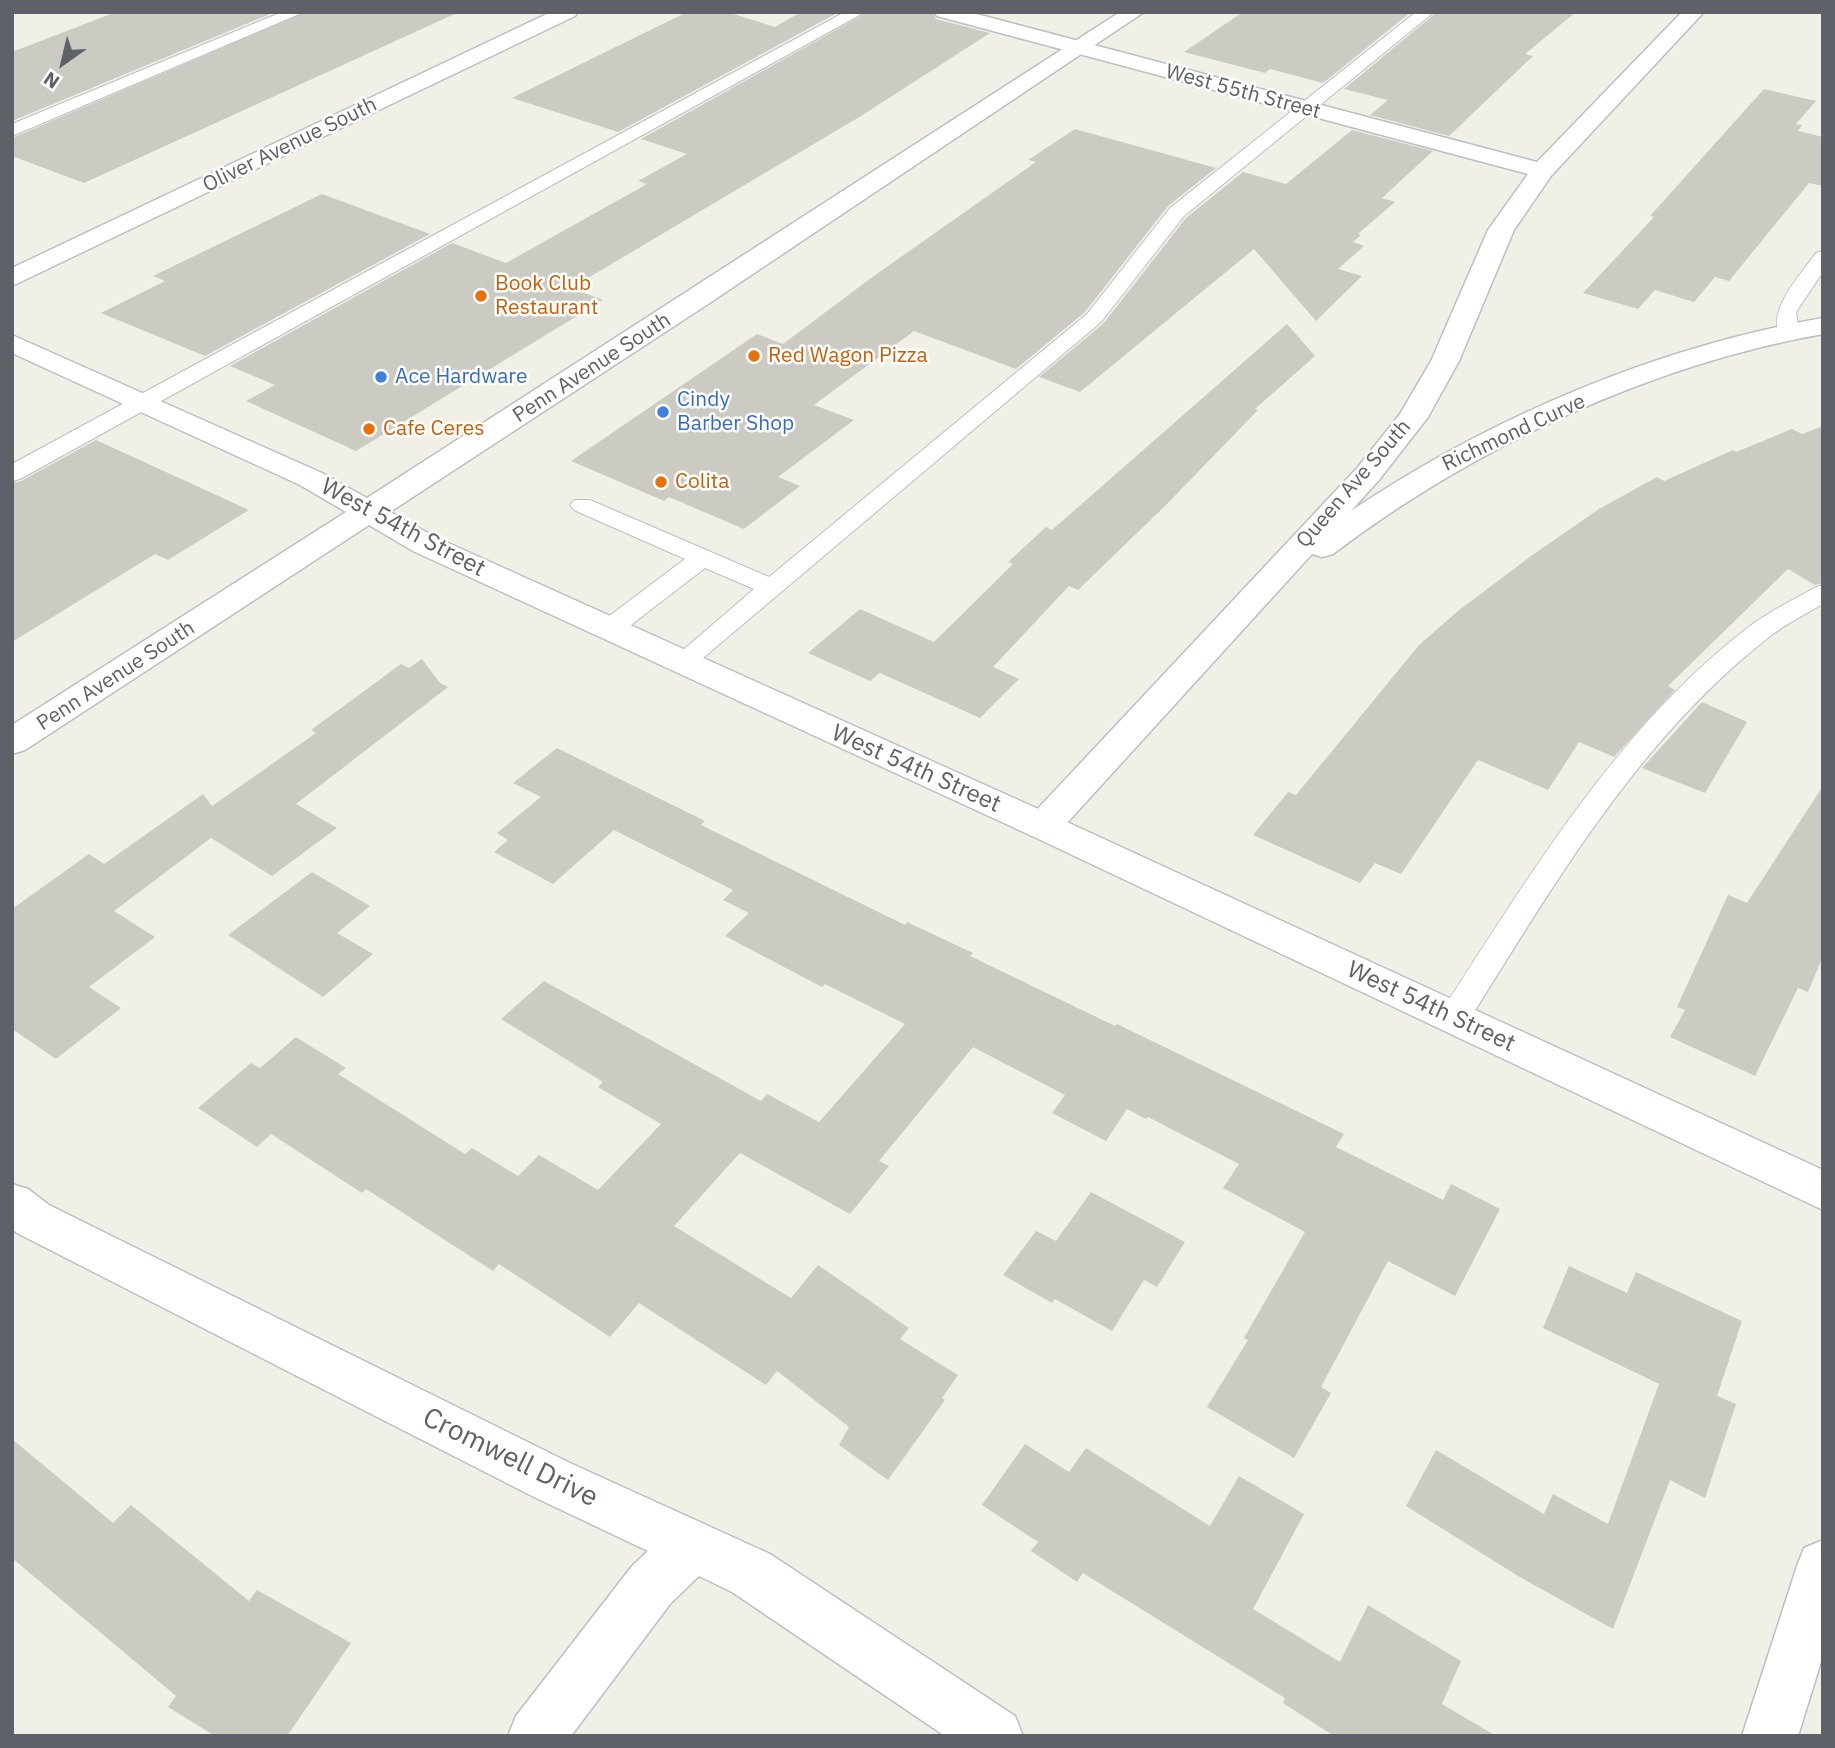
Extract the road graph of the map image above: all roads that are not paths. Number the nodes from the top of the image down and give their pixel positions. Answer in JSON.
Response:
{"nodes":[{"id":1,"x":296,"y":12,"type":"edge"},
{"id":2,"x":568,"y":12,"type":"edge"},
{"id":3,"x":857,"y":12,"type":"edge"},
{"id":4,"x":944,"y":12,"type":"edge"},
{"id":5,"x":1134,"y":12,"type":"edge"},
{"id":6,"x":1426,"y":12,"type":"edge"},
{"id":7,"x":1694,"y":12,"type":"edge"},
{"id":8,"x":1079,"y":47,"type":"junction"},
{"id":9,"x":1305,"y":109,"type":"junction"},
{"id":10,"x":12,"y":131,"type":"edge"},
{"id":11,"x":1542,"y":171,"type":"junction"},
{"id":12,"x":1823,"y":257,"type":"edge"},
{"id":13,"x":12,"y":278,"type":"edge"},
{"id":14,"x":1823,"y":326,"type":"edge"},
{"id":15,"x":1788,"y":332,"type":"junction"},
{"id":16,"x":12,"y":343,"type":"edge"},
{"id":17,"x":142,"y":401,"type":"junction"},
{"id":18,"x":12,"y":474,"type":"edge"},
{"id":19,"x":582,"y":505,"type":"dead end"},
{"id":20,"x":368,"y":514,"type":"junction"},
{"id":21,"x":702,"y":558,"type":"junction"},
{"id":22,"x":772,"y":587,"type":"junction"},
{"id":23,"x":1823,"y":593,"type":"edge"},
{"id":24,"x":1240,"y":611,"type":"junction"},
{"id":25,"x":609,"y":629,"type":"junction"},
{"id":26,"x":681,"y":663,"type":"junction"},
{"id":27,"x":12,"y":742,"type":"edge"},
{"id":28,"x":1043,"y":826,"type":"junction"},
{"id":29,"x":1454,"y":1018,"type":"junction"},
{"id":30,"x":1823,"y":1191,"type":"edge"},
{"id":31,"x":12,"y":1203,"type":"edge"},
{"id":32,"x":693,"y":1545,"type":"junction"},
{"id":33,"x":1823,"y":1566,"type":"edge"},
{"id":34,"x":536,"y":1736,"type":"edge"},
{"id":35,"x":995,"y":1736,"type":"edge"},
{"id":36,"x":1770,"y":1736,"type":"edge"}],
"edges":[{"from":1,"to":10,"type":"lane"},
{"from":2,"to":13,"type":"street","name":"Oliver Avenue South"},
{"from":3,"to":17,"type":"lane"},
{"from":4,"to":8,"type":"street","name":"West 55th Street"},
{"from":5,"to":8,"type":"street","name":"Penn Avenue South"},
{"from":6,"to":9,"type":"lane"},
{"from":7,"to":11,"type":"street","name":"Queen Ave South"},
{"from":8,"to":9,"type":"street","name":"West 55th Street"},
{"from":8,"to":20,"type":"street","name":"Penn Avenue South"},
{"from":9,"to":11,"type":"street","name":"West 55th Street"},
{"from":9,"to":22,"type":"lane"},
{"from":11,"to":24,"type":"street","name":"Queen Ave South"},
{"from":12,"to":15,"type":"lane"},
{"from":14,"to":15,"type":"street","name":"Richmond Curve"},
{"from":15,"to":24,"type":"street","name":"Richmond Curve"},
{"from":16,"to":17,"type":"street","name":"West 54th Street"},
{"from":17,"to":18,"type":"lane"},
{"from":17,"to":20,"type":"street","name":"West 54th Street"},
{"from":19,"to":21,"type":"lane"},
{"from":20,"to":25,"type":"street","name":"West 54th Street"},
{"from":20,"to":27,"type":"street","name":"Penn Avenue South"},
{"from":21,"to":22,"type":"lane"},
{"from":21,"to":25,"type":"lane"},
{"from":22,"to":26,"type":"lane"},
{"from":23,"to":29,"type":"lane"},
{"from":24,"to":28,"type":"street","name":"Queen Ave South"},
{"from":25,"to":26,"type":"street","name":"West 54th Street"},
{"from":26,"to":28,"type":"street","name":"West 54th Street"},
{"from":28,"to":29,"type":"street","name":"West 54th Street"},
{"from":29,"to":30,"type":"street","name":"West 54th Street"},
{"from":31,"to":32,"type":"street","name":"Cromwell Drive"},
{"from":32,"to":34,"type":"street"},
{"from":32,"to":35,"type":"street","name":"Cromwell Drive"},
{"from":33,"to":36,"type":"street"}]}
